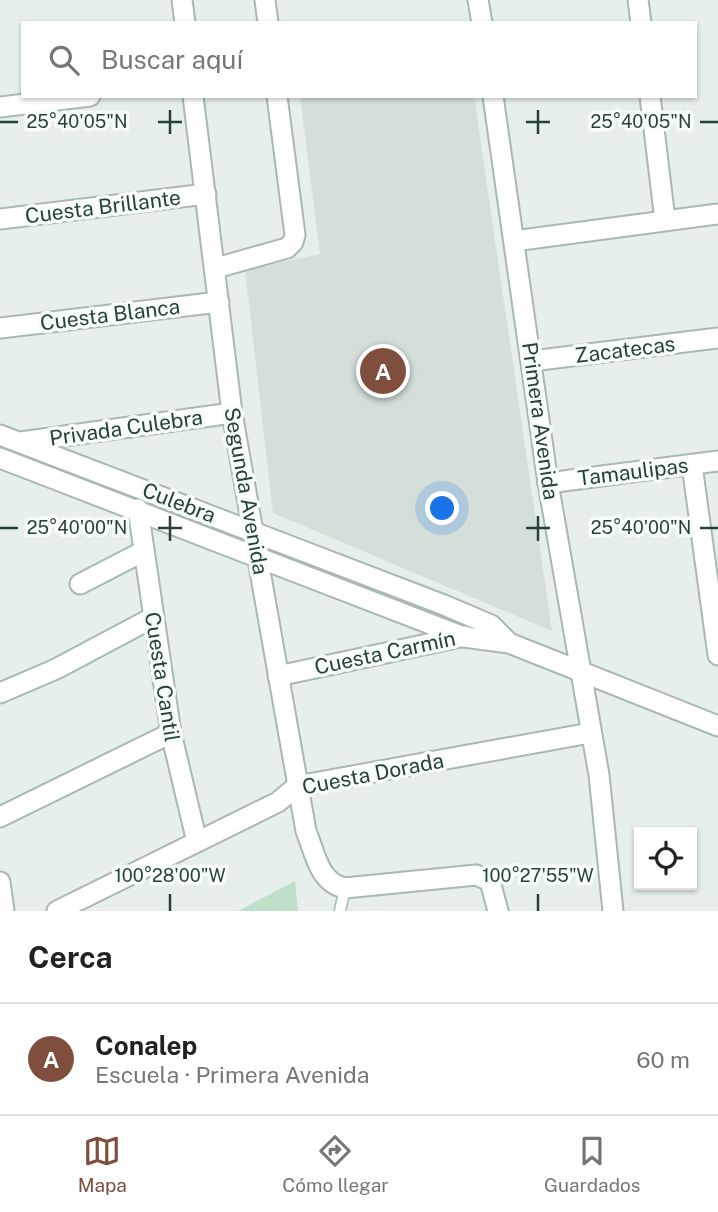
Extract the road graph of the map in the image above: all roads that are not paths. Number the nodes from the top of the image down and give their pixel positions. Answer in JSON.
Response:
{"nodes":[{"id":1,"x":182,"y":0,"type":"edge"},
{"id":2,"x":265,"y":0,"type":"edge"},
{"id":3,"x":478,"y":0,"type":"edge"},
{"id":4,"x":638,"y":0,"type":"edge"},
{"id":5,"x":185,"y":21,"type":"edge"},
{"id":6,"x":268,"y":21,"type":"edge"},
{"id":7,"x":482,"y":21,"type":"edge"},
{"id":8,"x":641,"y":21,"type":"edge"},
{"id":9,"x":74,"y":98,"type":"edge"},
{"id":10,"x":193,"y":98,"type":"edge"},
{"id":11,"x":277,"y":98,"type":"edge"},
{"id":12,"x":493,"y":98,"type":"edge"},
{"id":13,"x":650,"y":98,"type":"edge"},
{"id":14,"x":0,"y":107,"type":"edge"},
{"id":15,"x":206,"y":194,"type":"junction"},
{"id":16,"x":718,"y":214,"type":"edge"},
{"id":17,"x":0,"y":219,"type":"edge"},
{"id":18,"x":665,"y":220,"type":"junction"},
{"id":19,"x":514,"y":241,"type":"junction"},
{"id":20,"x":216,"y":268,"type":"junction"},
{"id":21,"x":219,"y":302,"type":"junction"},
{"id":22,"x":0,"y":328,"type":"edge"},
{"id":23,"x":718,"y":338,"type":"edge"},
{"id":24,"x":532,"y":361,"type":"junction"},
{"id":25,"x":232,"y":413,"type":"junction"},
{"id":26,"x":0,"y":435,"type":"edge"},
{"id":27,"x":20,"y":443,"type":"junction"},
{"id":28,"x":0,"y":458,"type":"edge"},
{"id":29,"x":718,"y":461,"type":"edge"},
{"id":30,"x":692,"y":465,"type":"junction"},
{"id":31,"x":548,"y":483,"type":"junction"},
{"id":32,"x":138,"y":509,"type":"junction"},
{"id":33,"x":252,"y":531,"type":"junction"},
{"id":34,"x":144,"y":551,"type":"junction"},
{"id":35,"x":258,"y":558,"type":"junction"},
{"id":36,"x":80,"y":584,"type":"dead end"},
{"id":37,"x":152,"y":618,"type":"junction"},
{"id":38,"x":492,"y":625,"type":"junction"},
{"id":39,"x":464,"y":637,"type":"junction"},
{"id":40,"x":509,"y":643,"type":"junction"},
{"id":41,"x":718,"y":654,"type":"edge"},
{"id":42,"x":579,"y":672,"type":"junction"},
{"id":43,"x":278,"y":676,"type":"junction"},
{"id":44,"x":0,"y":692,"type":"edge"},
{"id":45,"x":718,"y":726,"type":"edge"},
{"id":46,"x":171,"y":733,"type":"junction"},
{"id":47,"x":590,"y":733,"type":"junction"},
{"id":48,"x":297,"y":786,"type":"junction"},
{"id":49,"x":0,"y":817,"type":"edge"},
{"id":50,"x":197,"y":842,"type":"junction"},
{"id":51,"x":0,"y":882,"type":"edge"},
{"id":52,"x":336,"y":884,"type":"junction"},
{"id":53,"x":4,"y":911,"type":"edge"},
{"id":54,"x":57,"y":911,"type":"edge"},
{"id":55,"x":340,"y":911,"type":"edge"},
{"id":56,"x":498,"y":911,"type":"edge"},
{"id":57,"x":613,"y":911,"type":"edge"}],
"edges":[{"from":1,"to":5,"type":"street"},
{"from":2,"to":6,"type":"street"},
{"from":3,"to":7,"type":"street"},
{"from":4,"to":8,"type":"street"},
{"from":9,"to":14,"type":"street"},
{"from":10,"to":15,"type":"street","name":"Segunda Avenida"},
{"from":11,"to":20,"type":"street"},
{"from":12,"to":19,"type":"street","name":"Primera Avenida"},
{"from":13,"to":18,"type":"street"},
{"from":15,"to":17,"type":"street","name":"Cuesta Brillante"},
{"from":15,"to":20,"type":"street","name":"Segunda Avenida"},
{"from":16,"to":18,"type":"street"},
{"from":18,"to":19,"type":"street"},
{"from":19,"to":24,"type":"street","name":"Primera Avenida"},
{"from":20,"to":21,"type":"street","name":"Segunda Avenida"},
{"from":21,"to":22,"type":"street","name":"Cuesta Blanca"},
{"from":21,"to":25,"type":"street","name":"Segunda Avenida"},
{"from":23,"to":24,"type":"street","name":"Zacatecas"},
{"from":24,"to":31,"type":"street","name":"Primera Avenida"},
{"from":25,"to":27,"type":"street","name":"Privada Culebra"},
{"from":25,"to":33,"type":"street","name":"Segunda Avenida"},
{"from":26,"to":27,"type":"street","name":"Culebra"},
{"from":27,"to":33,"type":"street","name":"Culebra"},
{"from":28,"to":32,"type":"street","name":"Culebra"},
{"from":29,"to":30,"type":"street","name":"Tamaulipas"},
{"from":30,"to":31,"type":"street","name":"Tamaulipas"},
{"from":30,"to":41,"type":"street"},
{"from":31,"to":42,"type":"street","name":"Primera Avenida"},
{"from":32,"to":34,"type":"street","name":"Cuesta Cantil"},
{"from":32,"to":35,"type":"street","name":"Culebra"},
{"from":33,"to":35,"type":"street","name":"Segunda Avenida"},
{"from":33,"to":38,"type":"street","name":"Culebra"},
{"from":34,"to":36,"type":"street"},
{"from":34,"to":37,"type":"street","name":"Cuesta Cantil"},
{"from":35,"to":39,"type":"street","name":"Culebra"},
{"from":35,"to":43,"type":"street","name":"Segunda Avenida"},
{"from":37,"to":44,"type":"street"},
{"from":37,"to":46,"type":"street","name":"Cuesta Cantil"},
{"from":38,"to":39,"type":"street","name":"Cuesta Carmín"},
{"from":38,"to":40,"type":"street","name":"Culebra"},
{"from":39,"to":40,"type":"street","name":"Culebra"},
{"from":39,"to":43,"type":"street","name":"Cuesta Carmín"},
{"from":40,"to":42,"type":"street","name":"Culebra"},
{"from":42,"to":45,"type":"street","name":"Culebra"},
{"from":42,"to":47,"type":"street","name":"Primera Avenida"},
{"from":43,"to":48,"type":"street","name":"Segunda Avenida"},
{"from":46,"to":49,"type":"street"},
{"from":46,"to":50,"type":"street","name":"Cuesta Cantil"},
{"from":47,"to":48,"type":"street","name":"Cuesta Dorada"},
{"from":47,"to":57,"type":"street","name":"Primera Avenida"},
{"from":48,"to":50,"type":"street","name":"Cuesta Dorada"},
{"from":48,"to":52,"type":"street","name":"Segunda Avenida"},
{"from":50,"to":54,"type":"street","name":"Cuesta Dorada"},
{"from":51,"to":53,"type":"street"},
{"from":52,"to":55,"type":"lane"},
{"from":52,"to":56,"type":"street"}]}
